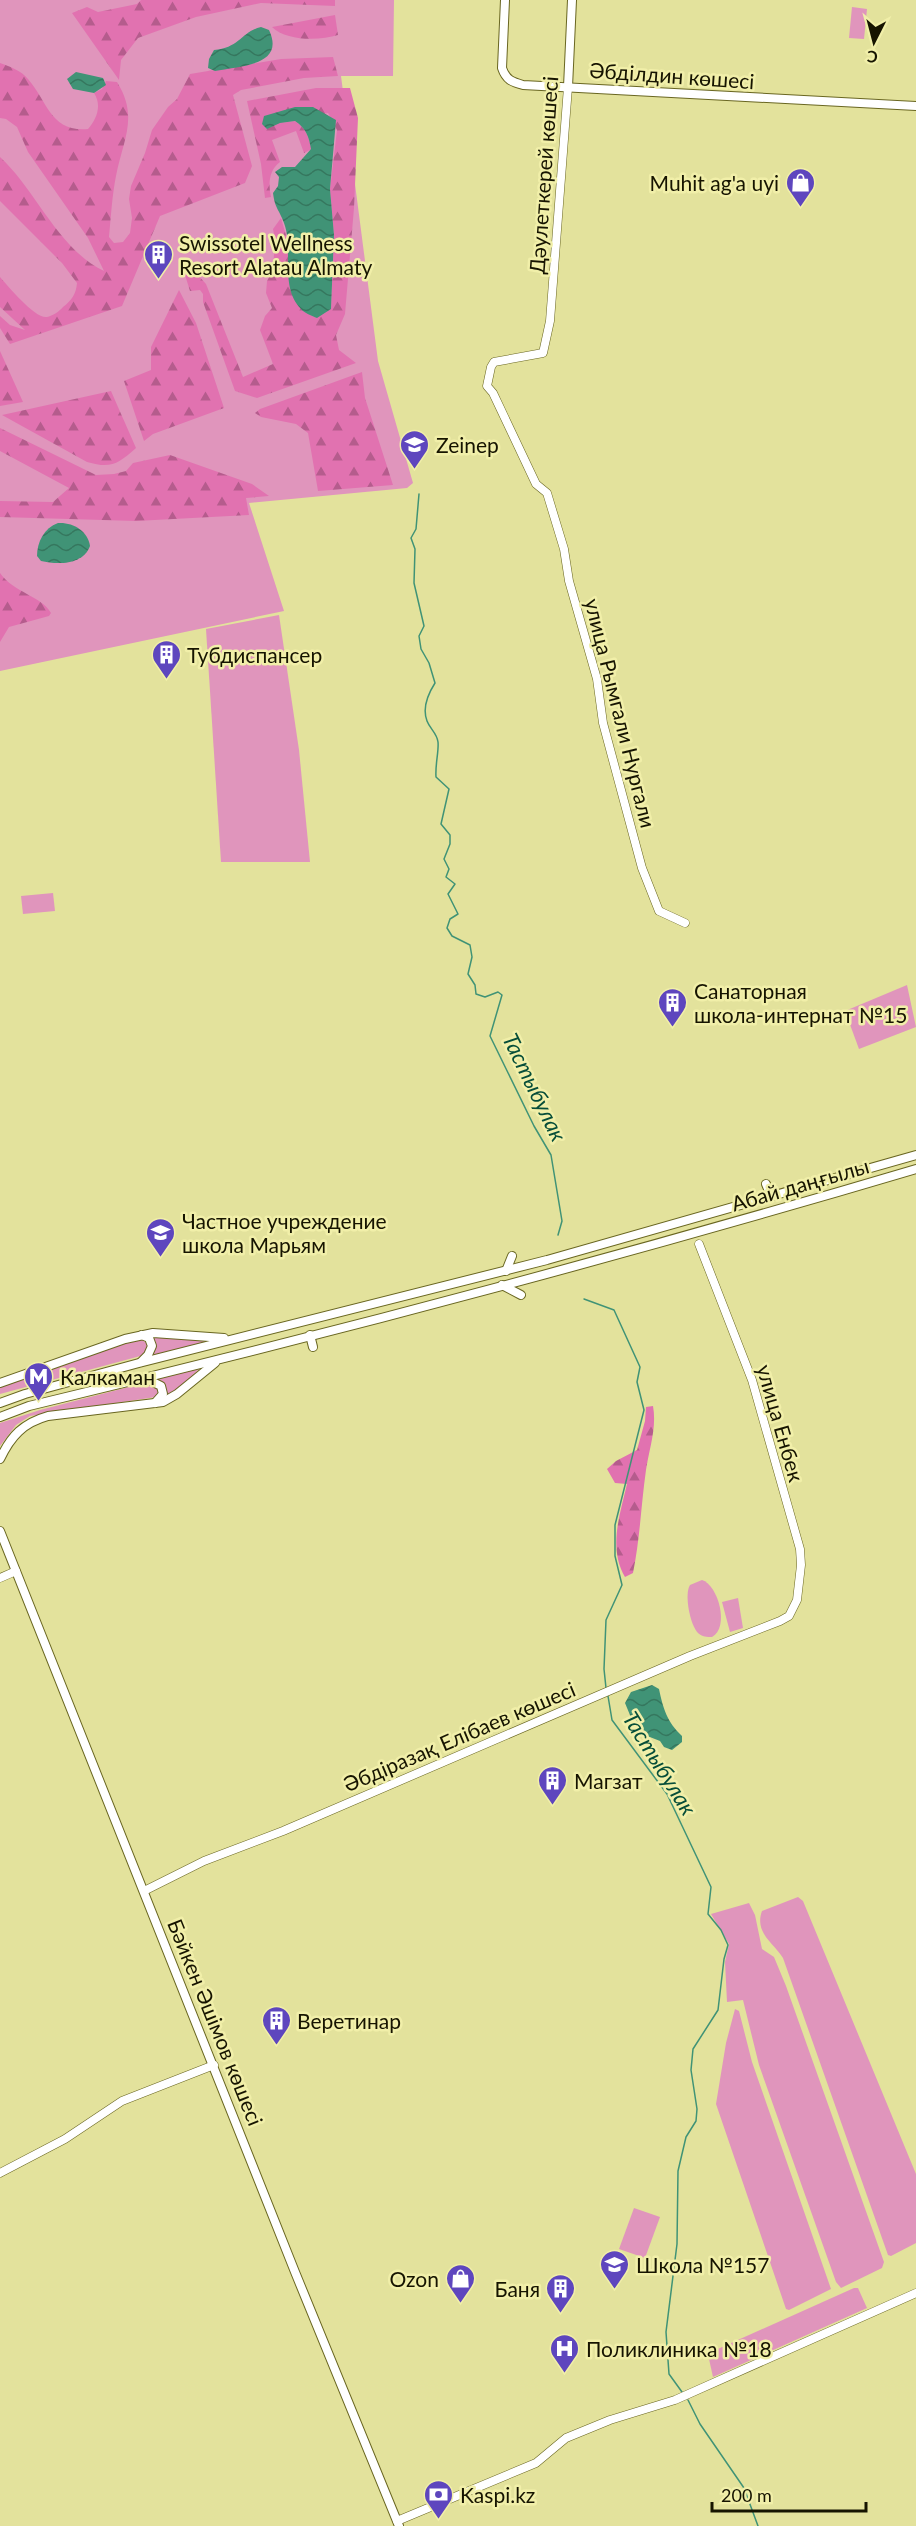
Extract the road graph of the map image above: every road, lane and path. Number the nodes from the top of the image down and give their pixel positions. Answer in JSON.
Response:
{"nodes":[{"id":1,"x":505,"y":0,"type":"edge"},
{"id":2,"x":572,"y":0,"type":"edge"},
{"id":3,"x":568,"y":87,"type":"junction"},
{"id":4,"x":916,"y":106,"type":"edge"},
{"id":5,"x":547,"y":493,"type":"joint"},
{"id":6,"x":686,"y":923,"type":"dead end"},
{"id":7,"x":916,"y":1155,"type":"edge"},
{"id":8,"x":916,"y":1169,"type":"edge"},
{"id":9,"x":766,"y":1184,"type":"dead end"},
{"id":10,"x":771,"y":1196,"type":"junction"},
{"id":11,"x":774,"y":1211,"type":"junction"},
{"id":12,"x":777,"y":1222,"type":"dead end"},
{"id":13,"x":699,"y":1244,"type":"dead end"},
{"id":14,"x":512,"y":1256,"type":"dead end"},
{"id":15,"x":506,"y":1271,"type":"junction"},
{"id":16,"x":502,"y":1285,"type":"junction"},
{"id":17,"x":521,"y":1295,"type":"dead end"},
{"id":18,"x":323,"y":1316,"type":"junction"},
{"id":19,"x":327,"y":1331,"type":"junction"},
{"id":20,"x":142,"y":1335,"type":"junction"},
{"id":21,"x":310,"y":1335,"type":"junction"},
{"id":22,"x":240,"y":1338,"type":"junction"},
{"id":23,"x":313,"y":1347,"type":"dead end"},
{"id":24,"x":223,"y":1358,"type":"junction"},
{"id":25,"x":139,"y":1363,"type":"junction"},
{"id":26,"x":145,"y":1378,"type":"junction"},
{"id":27,"x":0,"y":1383,"type":"edge"},
{"id":28,"x":0,"y":1403,"type":"edge"},
{"id":29,"x":154,"y":1404,"type":"junction"},
{"id":30,"x":0,"y":1417,"type":"edge"},
{"id":31,"x":3,"y":1450,"type":"edge"},
{"id":32,"x":0,"y":1459,"type":"edge"},
{"id":33,"x":0,"y":1531,"type":"edge"},
{"id":34,"x":16,"y":1571,"type":"junction"},
{"id":35,"x":0,"y":1578,"type":"edge"},
{"id":36,"x":789,"y":1616,"type":"joint"},
{"id":37,"x":144,"y":1891,"type":"junction"},
{"id":38,"x":214,"y":2065,"type":"junction"},
{"id":39,"x":0,"y":2173,"type":"edge"},
{"id":40,"x":916,"y":2293,"type":"edge"},
{"id":41,"x":398,"y":2523,"type":"edge"}],
"edges":[{"from":1,"to":3,"type":"main road","name":"Әбділдин көшесі"},
{"from":2,"to":3,"type":"main road","name":"Дәулеткерей көшесі"},
{"from":3,"to":4,"type":"main road","name":"Әбділдин көшесі"},
{"from":3,"to":5,"type":"street","name":"Дәулеткерей көшесі"},
{"from":5,"to":6,"type":"street","name":"улица Рымгали Нургали"},
{"from":7,"to":10,"type":"main road"},
{"from":8,"to":11,"type":"main road","name":"Абай даңғылы"},
{"from":9,"to":10,"type":"main road"},
{"from":10,"to":15,"type":"main road"},
{"from":11,"to":12,"type":"main road"},
{"from":11,"to":16,"type":"main road","name":"Абай даңғылы"},
{"from":13,"to":36,"type":"street","name":"улица Енбек"},
{"from":14,"to":15,"type":"main road"},
{"from":15,"to":18,"type":"main road"},
{"from":16,"to":17,"type":"main road"},
{"from":16,"to":19,"type":"main road","name":"Абай даңғылы"},
{"from":18,"to":19,"type":"main road"},
{"from":18,"to":22,"type":"main road"},
{"from":19,"to":21,"type":"main road","name":"Абай даңғылы"},
{"from":20,"to":22,"type":"main road"},
{"from":20,"to":25,"type":"main road"},
{"from":20,"to":27,"type":"main road"},
{"from":21,"to":23,"type":"main road"},
{"from":21,"to":24,"type":"main road","name":"Абай даңғылы"},
{"from":22,"to":25,"type":"main road"},
{"from":24,"to":26,"type":"main road","name":"Абай даңғылы"},
{"from":24,"to":29,"type":"main road"},
{"from":25,"to":28,"type":"main road"},
{"from":26,"to":29,"type":"main road"},
{"from":26,"to":30,"type":"main road","name":"Абай даңғылы"},
{"from":29,"to":31,"type":"main road"},
{"from":31,"to":32,"type":"main road"},
{"from":33,"to":34,"type":"main road","name":"Бәйкен Әшімов көшесі"},
{"from":34,"to":35,"type":"street"},
{"from":34,"to":37,"type":"main road","name":"Бәйкен Әшімов көшесі"},
{"from":36,"to":37,"type":"street","name":"Әбдіразақ Елібаев көшесі"},
{"from":37,"to":38,"type":"main road","name":"Бәйкен Әшімов көшесі"},
{"from":38,"to":39,"type":"street"},
{"from":38,"to":41,"type":"main road","name":"Бәйкен Әшімов көшесі"},
{"from":40,"to":41,"type":"street"}]}
